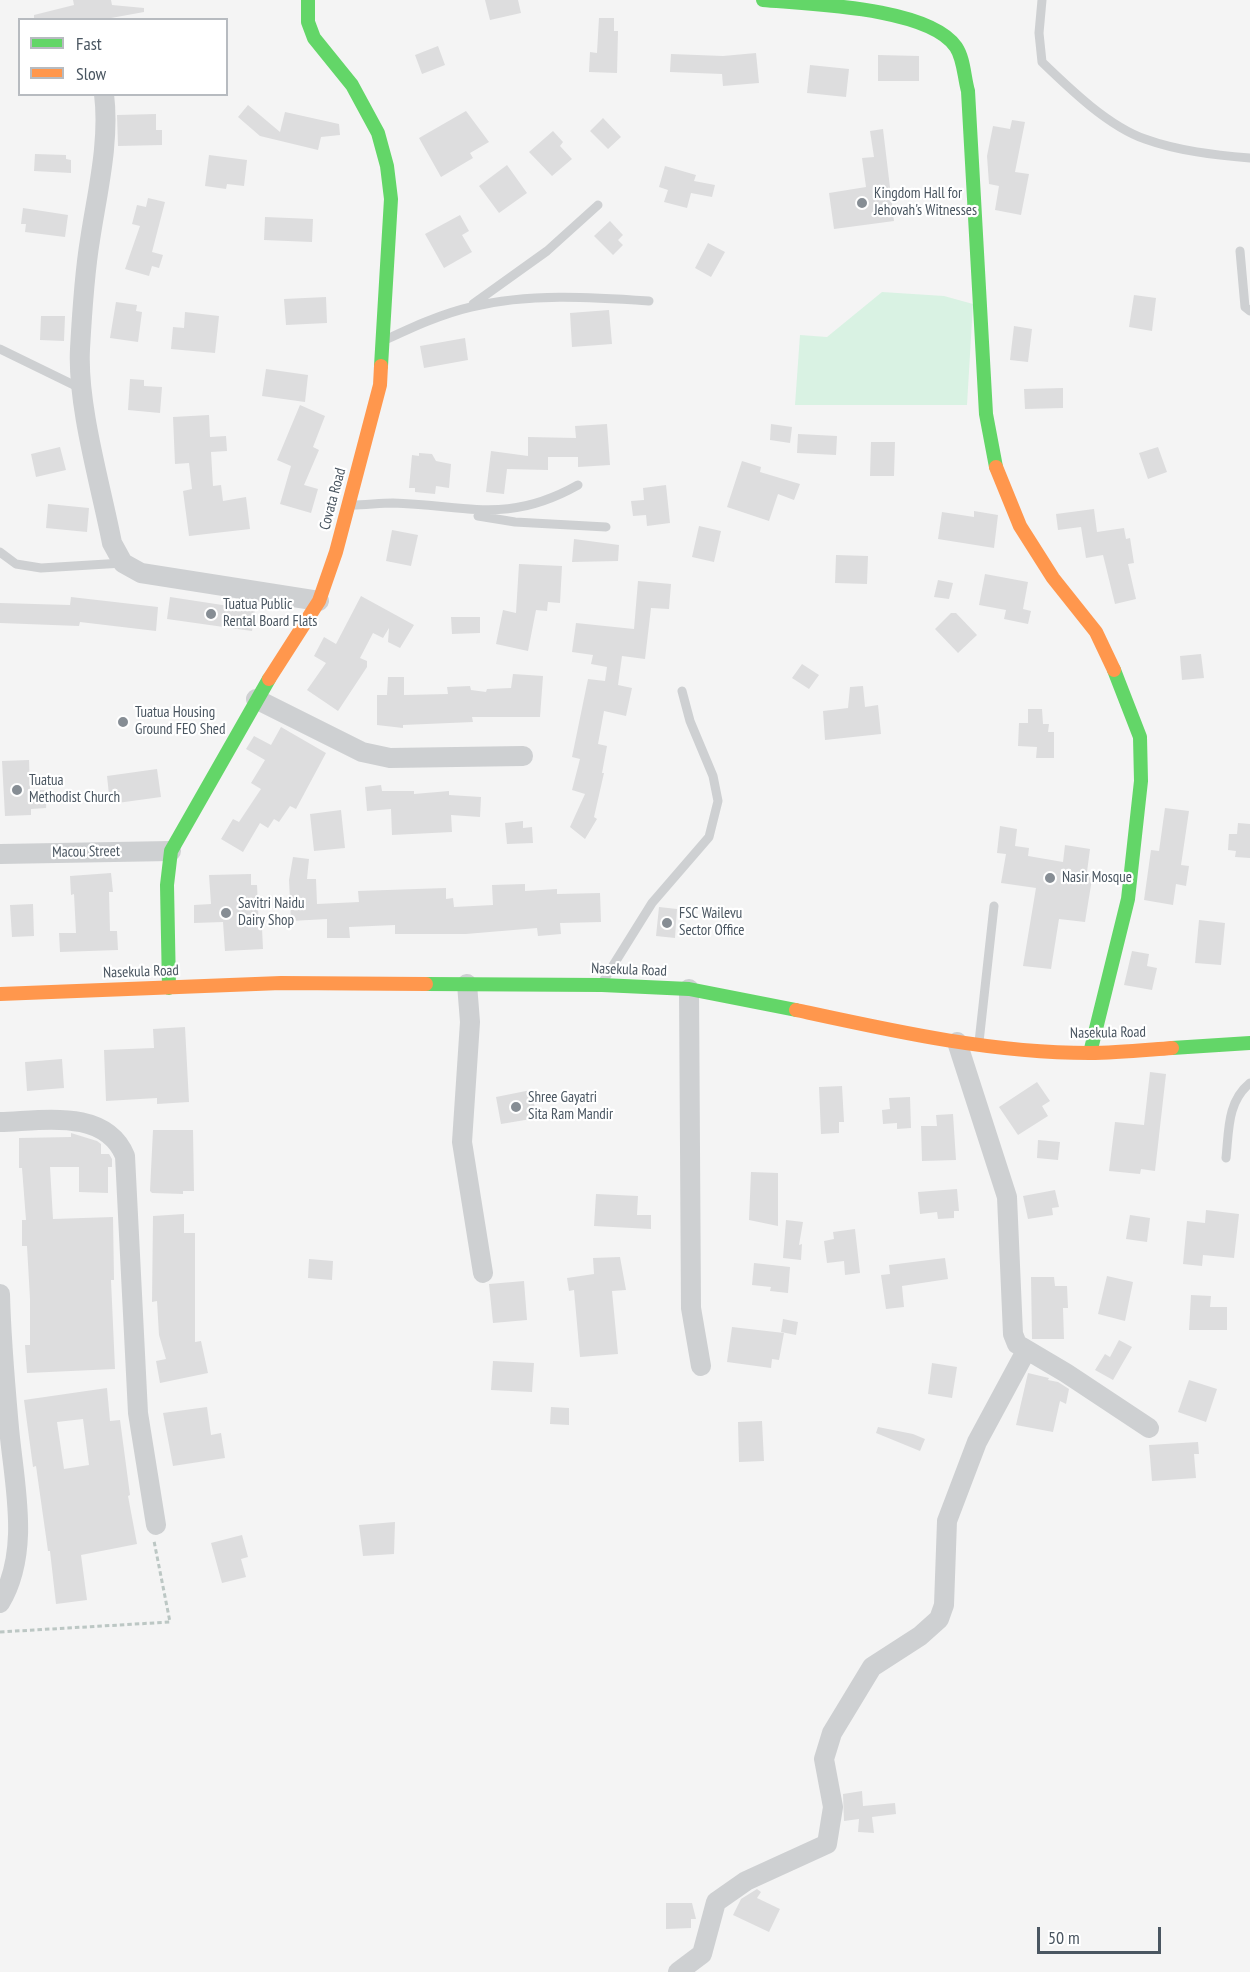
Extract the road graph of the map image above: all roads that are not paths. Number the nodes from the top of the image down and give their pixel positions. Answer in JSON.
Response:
{"nodes":[{"id":1,"x":308,"y":0,"type":"edge"},
{"id":2,"x":764,"y":0,"type":"edge"},
{"id":3,"x":1042,"y":0,"type":"edge"},
{"id":4,"x":104,"y":96,"type":"edge"},
{"id":5,"x":1250,"y":158,"type":"edge"},
{"id":6,"x":598,"y":205,"type":"dead end"},
{"id":7,"x":1240,"y":250,"type":"dead end"},
{"id":8,"x":649,"y":301,"type":"dead end"},
{"id":9,"x":469,"y":307,"type":"junction"},
{"id":10,"x":1250,"y":311,"type":"edge"},
{"id":11,"x":383,"y":341,"type":"junction"},
{"id":12,"x":0,"y":349,"type":"edge"},
{"id":13,"x":82,"y":389,"type":"junction"},
{"id":14,"x":578,"y":485,"type":"dead end"},
{"id":15,"x":393,"y":503,"type":"junction"},
{"id":16,"x":348,"y":506,"type":"junction"},
{"id":17,"x":606,"y":527,"type":"dead end"},
{"id":18,"x":0,"y":552,"type":"edge"},
{"id":19,"x":123,"y":563,"type":"junction"},
{"id":20,"x":319,"y":601,"type":"junction"},
{"id":21,"x":682,"y":691,"type":"dead end"},
{"id":22,"x":256,"y":699,"type":"junction"},
{"id":23,"x":523,"y":756,"type":"dead end"},
{"id":24,"x":171,"y":851,"type":"junction"},
{"id":25,"x":0,"y":854,"type":"edge"},
{"id":26,"x":994,"y":906,"type":"dead end"},
{"id":27,"x":467,"y":984,"type":"junction"},
{"id":28,"x":602,"y":985,"type":"junction"},
{"id":29,"x":169,"y":988,"type":"junction"},
{"id":30,"x":689,"y":989,"type":"junction"},
{"id":31,"x":0,"y":994,"type":"edge"},
{"id":32,"x":957,"y":1042,"type":"junction"},
{"id":33,"x":1250,"y":1043,"type":"edge"},
{"id":34,"x":979,"y":1045,"type":"junction"},
{"id":35,"x":1090,"y":1053,"type":"junction"},
{"id":36,"x":1250,"y":1083,"type":"edge"},
{"id":37,"x":0,"y":1122,"type":"edge"},
{"id":38,"x":1226,"y":1158,"type":"dead end"},
{"id":39,"x":483,"y":1273,"type":"dead end"},
{"id":40,"x":0,"y":1294,"type":"edge"},
{"id":41,"x":1026,"y":1351,"type":"junction"},
{"id":42,"x":700,"y":1366,"type":"dead end"},
{"id":43,"x":1149,"y":1428,"type":"dead end"},
{"id":44,"x":156,"y":1525,"type":"road end"},
{"id":45,"x":0,"y":1604,"type":"edge"},
{"id":46,"x":678,"y":1972,"type":"edge"}],
"edges":[{"from":1,"to":11,"type":"street","name":"Covata Road"},
{"from":2,"to":35,"type":"street"},
{"from":3,"to":5,"type":"lane"},
{"from":4,"to":13,"type":"street"},
{"from":6,"to":9,"type":"lane"},
{"from":7,"to":10,"type":"lane"},
{"from":8,"to":9,"type":"lane"},
{"from":9,"to":11,"type":"lane"},
{"from":11,"to":16,"type":"street","name":"Covata Road"},
{"from":12,"to":13,"type":"lane"},
{"from":13,"to":19,"type":"street"},
{"from":14,"to":15,"type":"lane"},
{"from":15,"to":16,"type":"lane"},
{"from":15,"to":17,"type":"lane"},
{"from":16,"to":20,"type":"street","name":"Covata Road"},
{"from":18,"to":19,"type":"lane"},
{"from":19,"to":20,"type":"street"},
{"from":20,"to":22,"type":"street","name":"Covata Road"},
{"from":21,"to":28,"type":"lane"},
{"from":22,"to":23,"type":"street"},
{"from":22,"to":24,"type":"street","name":"Covata Road"},
{"from":24,"to":25,"type":"street","name":"Macou Street"},
{"from":24,"to":29,"type":"street","name":"Covata Road"},
{"from":26,"to":34,"type":"lane"},
{"from":27,"to":28,"type":"street","name":"Nasekula Road"},
{"from":27,"to":29,"type":"street","name":"Nasekula Road"},
{"from":27,"to":39,"type":"street"},
{"from":28,"to":30,"type":"street","name":"Nasekula Road"},
{"from":29,"to":31,"type":"street","name":"Nasekula Road"},
{"from":30,"to":32,"type":"street","name":"Nasekula Road"},
{"from":30,"to":42,"type":"street"},
{"from":32,"to":34,"type":"street","name":"Nasekula Road"},
{"from":32,"to":41,"type":"street"},
{"from":33,"to":35,"type":"street","name":"Nasekula Road"},
{"from":34,"to":35,"type":"street","name":"Nasekula Road"},
{"from":36,"to":38,"type":"lane"},
{"from":37,"to":44,"type":"street"},
{"from":40,"to":45,"type":"street"},
{"from":41,"to":43,"type":"street"},
{"from":41,"to":46,"type":"street"}]}
